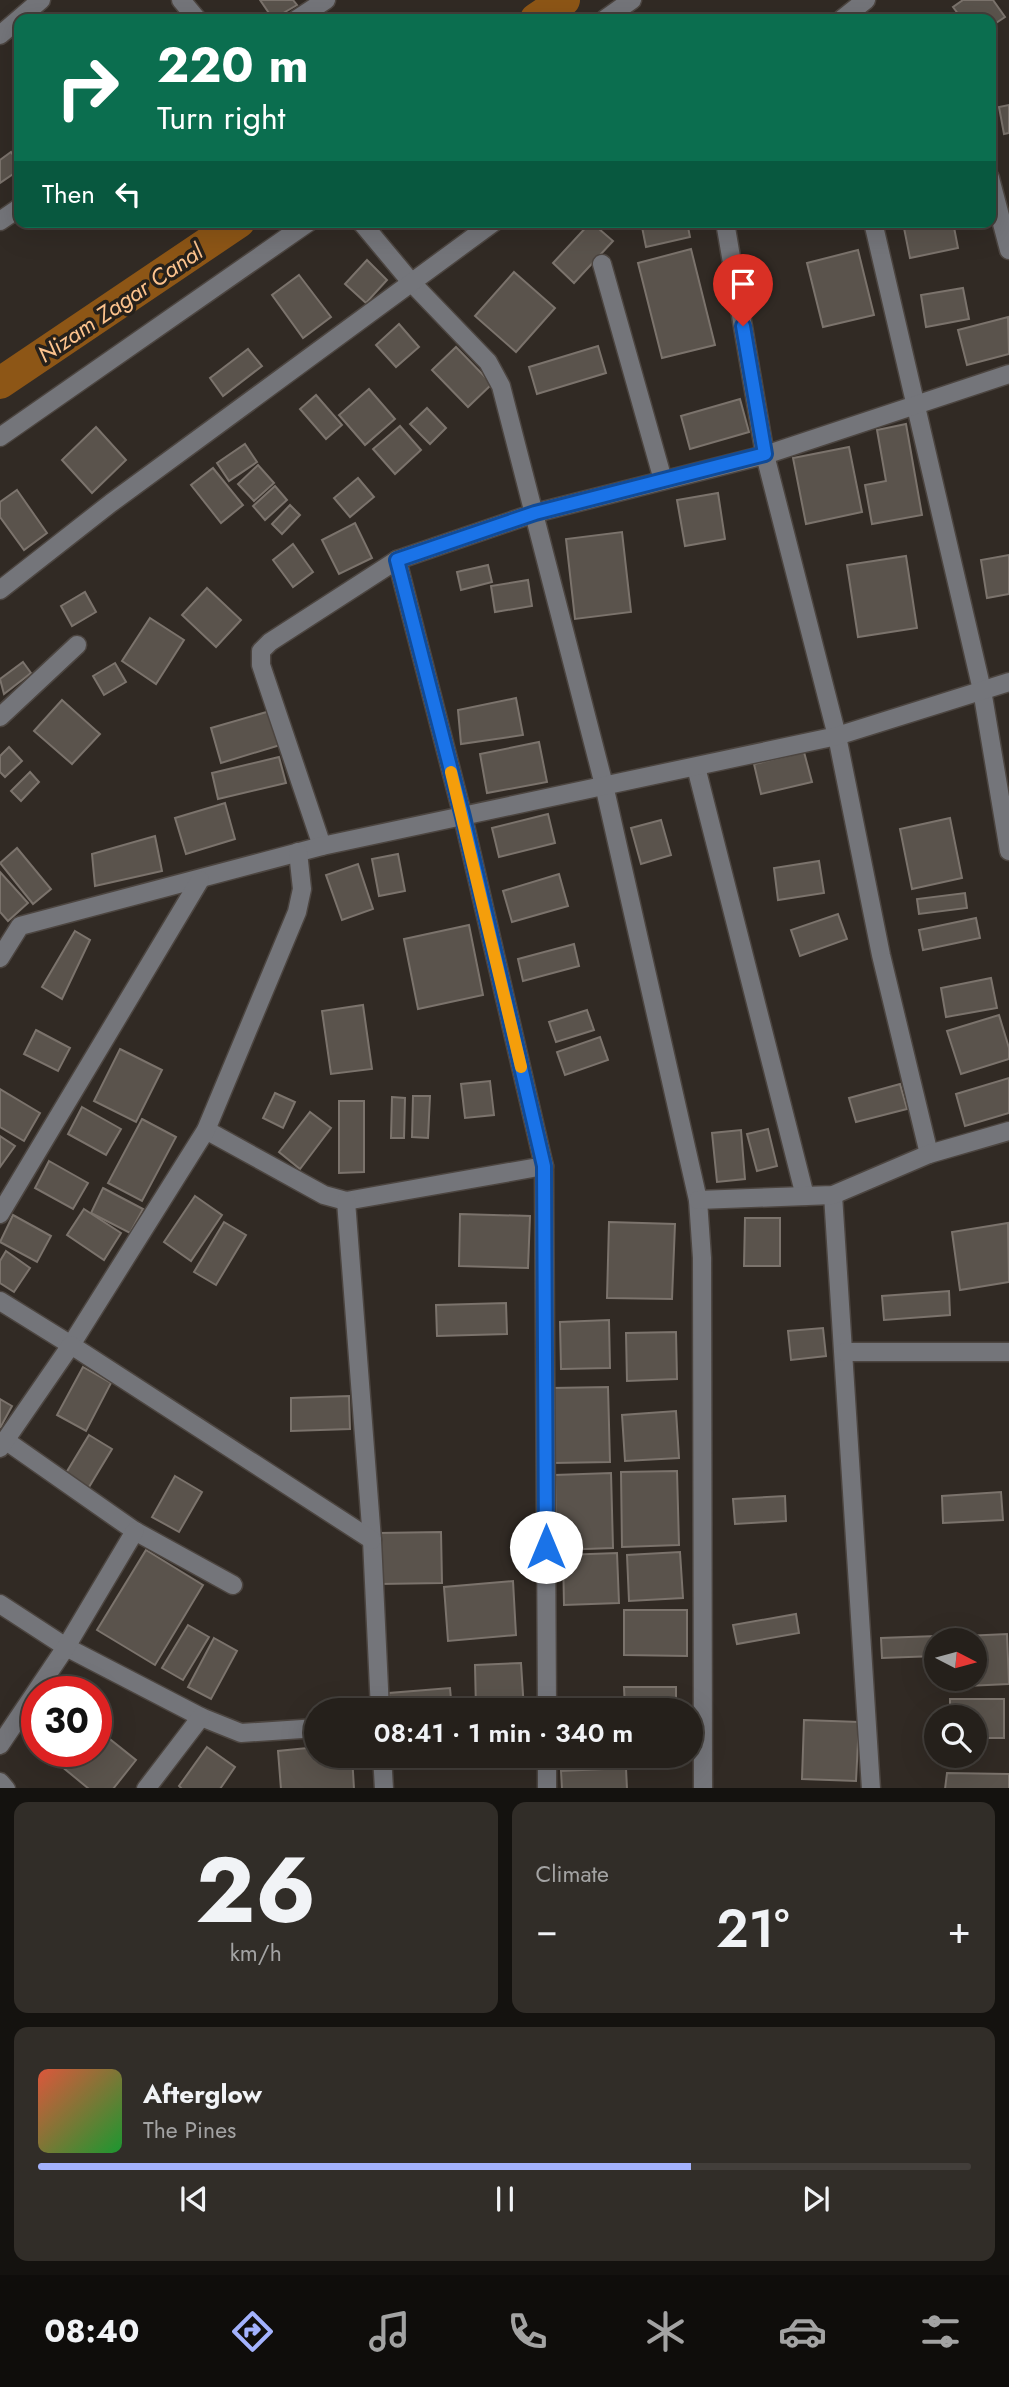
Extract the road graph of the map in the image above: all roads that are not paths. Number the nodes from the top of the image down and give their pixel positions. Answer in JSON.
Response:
{"nodes":[{"id":1,"x":41,"y":0,"type":"edge"},
{"id":2,"x":181,"y":0,"type":"edge"},
{"id":3,"x":326,"y":0,"type":"edge"},
{"id":4,"x":632,"y":0,"type":"edge"},
{"id":5,"x":866,"y":0,"type":"edge"},
{"id":6,"x":25,"y":14,"type":"edge"},
{"id":7,"x":193,"y":14,"type":"edge"},
{"id":8,"x":305,"y":14,"type":"edge"},
{"id":9,"x":612,"y":14,"type":"edge"},
{"id":10,"x":848,"y":14,"type":"edge"},
{"id":11,"x":14,"y":23,"type":"edge"},
{"id":12,"x":0,"y":35,"type":"edge"},
{"id":13,"x":996,"y":201,"type":"edge"},
{"id":14,"x":300,"y":228,"type":"edge"},
{"id":15,"x":366,"y":228,"type":"edge"},
{"id":16,"x":486,"y":228,"type":"edge"},
{"id":17,"x":726,"y":228,"type":"edge"},
{"id":18,"x":874,"y":228,"type":"edge"},
{"id":19,"x":1009,"y":250,"type":"edge"},
{"id":20,"x":602,"y":264,"type":"dead end"},
{"id":21,"x":411,"y":282,"type":"junction"},
{"id":22,"x":1009,"y":374,"type":"edge"},
{"id":23,"x":915,"y":403,"type":"junction"},
{"id":24,"x":0,"y":437,"type":"edge"},
{"id":25,"x":765,"y":454,"type":"junction"},
{"id":26,"x":663,"y":480,"type":"junction"},
{"id":27,"x":535,"y":513,"type":"junction"},
{"id":28,"x":397,"y":560,"type":"junction"},
{"id":29,"x":0,"y":590,"type":"edge"},
{"id":30,"x":77,"y":645,"type":"dead end"},
{"id":31,"x":1009,"y":682,"type":"edge"},
{"id":32,"x":982,"y":690,"type":"junction"},
{"id":33,"x":0,"y":717,"type":"edge"},
{"id":34,"x":837,"y":736,"type":"junction"},
{"id":35,"x":696,"y":767,"type":"junction"},
{"id":36,"x":604,"y":785,"type":"junction"},
{"id":37,"x":463,"y":817,"type":"junction"},
{"id":38,"x":322,"y":846,"type":"junction"},
{"id":39,"x":1009,"y":851,"type":"edge"},
{"id":40,"x":298,"y":852,"type":"junction"},
{"id":41,"x":200,"y":880,"type":"junction"},
{"id":42,"x":0,"y":958,"type":"edge"},
{"id":43,"x":206,"y":1130,"type":"junction"},
{"id":44,"x":1009,"y":1131,"type":"edge"},
{"id":45,"x":929,"y":1154,"type":"junction"},
{"id":46,"x":544,"y":1166,"type":"junction"},
{"id":47,"x":833,"y":1195,"type":"junction"},
{"id":48,"x":804,"y":1196,"type":"junction"},
{"id":49,"x":698,"y":1200,"type":"junction"},
{"id":50,"x":346,"y":1201,"type":"junction"},
{"id":51,"x":0,"y":1214,"type":"edge"},
{"id":52,"x":0,"y":1301,"type":"edge"},
{"id":53,"x":71,"y":1345,"type":"junction"},
{"id":54,"x":844,"y":1352,"type":"junction"},
{"id":55,"x":1009,"y":1352,"type":"edge"},
{"id":56,"x":2,"y":1444,"type":"edge"},
{"id":57,"x":135,"y":1531,"type":"junction"},
{"id":58,"x":372,"y":1540,"type":"junction"},
{"id":59,"x":233,"y":1585,"type":"dead end"},
{"id":60,"x":0,"y":1604,"type":"edge"},
{"id":61,"x":66,"y":1647,"type":"junction"},
{"id":62,"x":379,"y":1698,"type":"edge"},
{"id":63,"x":547,"y":1698,"type":"edge"},
{"id":64,"x":201,"y":1717,"type":"junction"},
{"id":65,"x":304,"y":1729,"type":"edge"},
{"id":66,"x":0,"y":1745,"type":"edge"},
{"id":67,"x":383,"y":1768,"type":"edge"},
{"id":68,"x":547,"y":1768,"type":"edge"},
{"id":69,"x":0,"y":1782,"type":"edge"},
{"id":70,"x":6,"y":1788,"type":"edge"},
{"id":71,"x":146,"y":1788,"type":"edge"},
{"id":72,"x":384,"y":1788,"type":"edge"},
{"id":73,"x":547,"y":1788,"type":"edge"},
{"id":74,"x":703,"y":1788,"type":"edge"},
{"id":75,"x":871,"y":1788,"type":"edge"}],
"edges":[{"from":1,"to":6,"type":"street"},
{"from":2,"to":7,"type":"street"},
{"from":3,"to":8,"type":"street"},
{"from":4,"to":9,"type":"street"},
{"from":5,"to":10,"type":"street"},
{"from":11,"to":12,"type":"street"},
{"from":13,"to":19,"type":"street"},
{"from":14,"to":24,"type":"street"},
{"from":15,"to":21,"type":"street"},
{"from":16,"to":21,"type":"street"},
{"from":17,"to":25,"type":"street"},
{"from":18,"to":23,"type":"street"},
{"from":20,"to":26,"type":"street"},
{"from":21,"to":27,"type":"street"},
{"from":21,"to":29,"type":"street"},
{"from":22,"to":23,"type":"street"},
{"from":23,"to":25,"type":"street"},
{"from":23,"to":32,"type":"street"},
{"from":25,"to":26,"type":"street"},
{"from":25,"to":34,"type":"street"},
{"from":26,"to":27,"type":"street"},
{"from":27,"to":28,"type":"street"},
{"from":27,"to":36,"type":"street"},
{"from":28,"to":37,"type":"street"},
{"from":28,"to":38,"type":"street"},
{"from":30,"to":33,"type":"street"},
{"from":31,"to":32,"type":"street"},
{"from":32,"to":34,"type":"street"},
{"from":32,"to":39,"type":"street"},
{"from":34,"to":35,"type":"street"},
{"from":34,"to":45,"type":"street"},
{"from":35,"to":36,"type":"street"},
{"from":35,"to":48,"type":"street"},
{"from":36,"to":37,"type":"street"},
{"from":36,"to":49,"type":"street"},
{"from":37,"to":38,"type":"street"},
{"from":37,"to":46,"type":"street"},
{"from":38,"to":40,"type":"street"},
{"from":40,"to":41,"type":"street"},
{"from":40,"to":43,"type":"street"},
{"from":41,"to":42,"type":"street"},
{"from":41,"to":51,"type":"street"},
{"from":43,"to":50,"type":"street"},
{"from":43,"to":53,"type":"street"},
{"from":44,"to":45,"type":"street"},
{"from":45,"to":47,"type":"street"},
{"from":46,"to":50,"type":"street"},
{"from":46,"to":63,"type":"street"},
{"from":47,"to":48,"type":"street"},
{"from":47,"to":54,"type":"street"},
{"from":48,"to":49,"type":"street"},
{"from":49,"to":74,"type":"street"},
{"from":50,"to":58,"type":"street"},
{"from":52,"to":53,"type":"street"},
{"from":53,"to":56,"type":"street"},
{"from":53,"to":58,"type":"street"},
{"from":54,"to":55,"type":"street"},
{"from":54,"to":75,"type":"street"},
{"from":56,"to":57,"type":"street"},
{"from":57,"to":59,"type":"street"},
{"from":57,"to":61,"type":"street"},
{"from":58,"to":62,"type":"street"},
{"from":60,"to":61,"type":"street"},
{"from":61,"to":64,"type":"street"},
{"from":61,"to":66,"type":"street"},
{"from":64,"to":65,"type":"street"},
{"from":64,"to":71,"type":"street"},
{"from":67,"to":72,"type":"street"},
{"from":68,"to":73,"type":"street"},
{"from":69,"to":70,"type":"street"}]}
